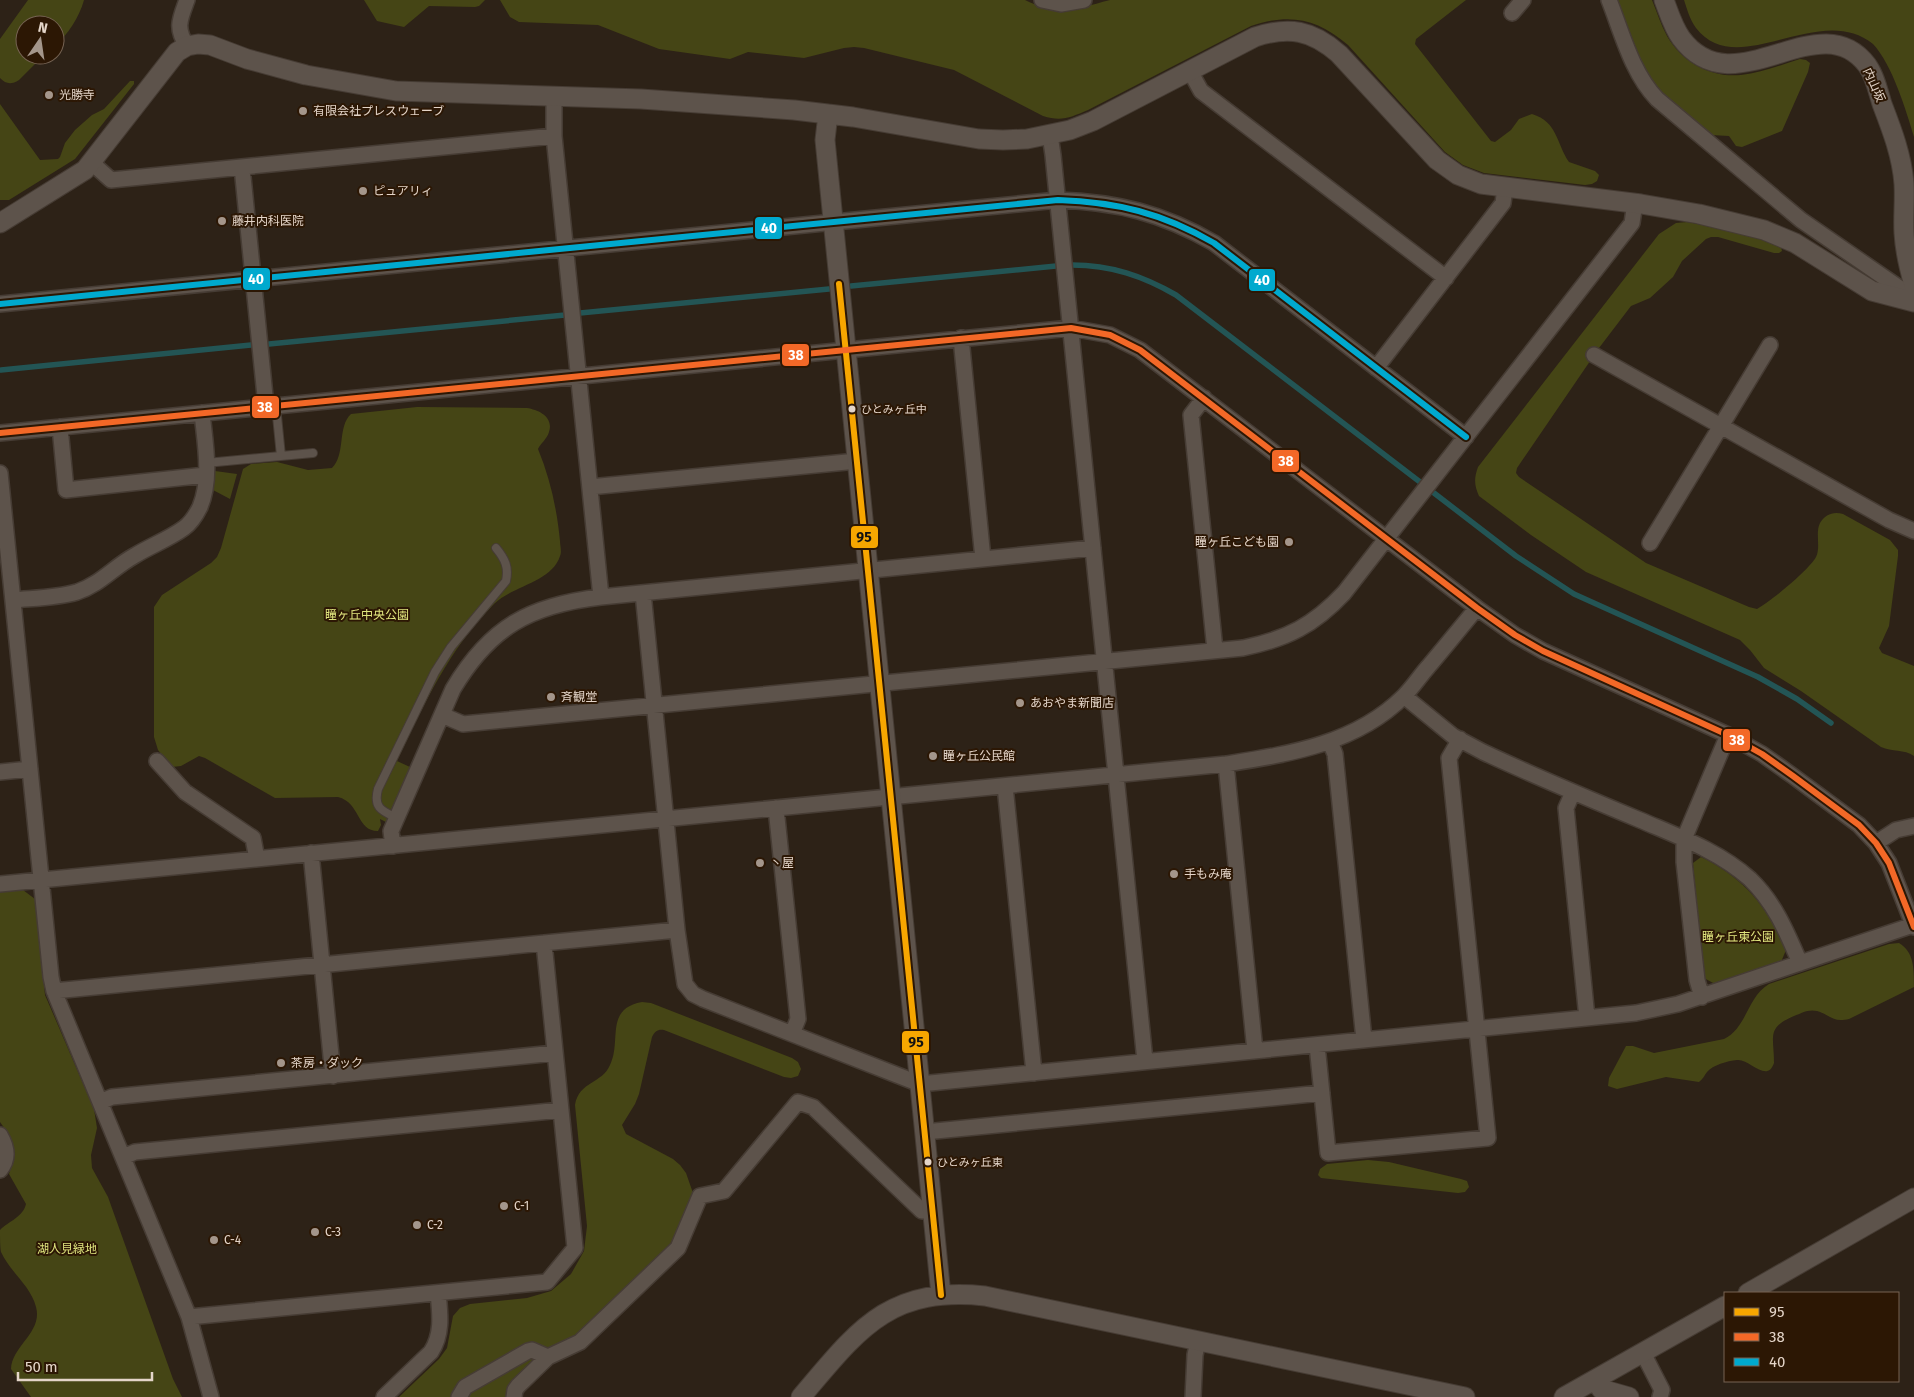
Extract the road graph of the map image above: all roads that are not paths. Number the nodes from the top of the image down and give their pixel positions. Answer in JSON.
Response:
{"nodes":[{"id":1,"x":187,"y":0,"type":"edge"},
{"id":2,"x":1042,"y":0,"type":"edge"},
{"id":3,"x":1084,"y":0,"type":"edge"},
{"id":4,"x":1523,"y":0,"type":"edge"},
{"id":5,"x":1608,"y":0,"type":"edge"},
{"id":6,"x":1664,"y":0,"type":"edge"},
{"id":7,"x":1512,"y":13,"type":"dead end"},
{"id":8,"x":187,"y":46,"type":"junction"},
{"id":9,"x":1190,"y":70,"type":"junction"},
{"id":10,"x":554,"y":96,"type":"junction"},
{"id":11,"x":828,"y":114,"type":"junction"},
{"id":12,"x":1050,"y":135,"type":"junction"},
{"id":13,"x":554,"y":136,"type":"junction"},
{"id":14,"x":92,"y":163,"type":"junction"},
{"id":15,"x":242,"y":167,"type":"junction"},
{"id":16,"x":1505,"y":188,"type":"junction"},
{"id":17,"x":1058,"y":200,"type":"junction"},
{"id":18,"x":1635,"y":203,"type":"junction"},
{"id":19,"x":833,"y":222,"type":"junction"},
{"id":20,"x":0,"y":223,"type":"edge"},
{"id":21,"x":565,"y":248,"type":"junction"},
{"id":22,"x":1446,"y":278,"type":"junction"},
{"id":23,"x":254,"y":279,"type":"junction"},
{"id":24,"x":1914,"y":285,"type":"edge"},
{"id":25,"x":1914,"y":300,"type":"edge"},
{"id":26,"x":0,"y":304,"type":"edge"},
{"id":27,"x":1071,"y":328,"type":"junction"},
{"id":28,"x":961,"y":338,"type":"junction"},
{"id":29,"x":1770,"y":345,"type":"dead end"},
{"id":30,"x":846,"y":350,"type":"junction"},
{"id":31,"x":1594,"y":355,"type":"dead end"},
{"id":32,"x":1376,"y":368,"type":"junction"},
{"id":33,"x":578,"y":376,"type":"junction"},
{"id":34,"x":1204,"y":398,"type":"junction"},
{"id":35,"x":271,"y":406,"type":"junction"},
{"id":36,"x":202,"y":413,"type":"junction"},
{"id":37,"x":1721,"y":426,"type":"junction"},
{"id":38,"x":60,"y":427,"type":"junction"},
{"id":39,"x":0,"y":433,"type":"edge"},
{"id":40,"x":1466,"y":436,"type":"junction"},
{"id":41,"x":312,"y":453,"type":"dead end"},
{"id":42,"x":281,"y":456,"type":"junction"},
{"id":43,"x":857,"y":461,"type":"junction"},
{"id":44,"x":206,"y":469,"type":"junction"},
{"id":45,"x":0,"y":473,"type":"edge"},
{"id":46,"x":590,"y":488,"type":"junction"},
{"id":47,"x":1914,"y":532,"type":"edge"},
{"id":48,"x":1387,"y":538,"type":"junction"},
{"id":49,"x":1650,"y":544,"type":"dead end"},
{"id":50,"x":496,"y":548,"type":"dead end"},
{"id":51,"x":1093,"y":548,"type":"junction"},
{"id":52,"x":983,"y":560,"type":"junction"},
{"id":53,"x":868,"y":571,"type":"junction"},
{"id":54,"x":644,"y":593,"type":"junction"},
{"id":55,"x":601,"y":597,"type":"junction"},
{"id":56,"x":13,"y":600,"type":"junction"},
{"id":57,"x":1477,"y":608,"type":"junction"},
{"id":58,"x":1215,"y":650,"type":"junction"},
{"id":59,"x":1104,"y":661,"type":"junction"},
{"id":60,"x":880,"y":683,"type":"junction"},
{"id":61,"x":1404,"y":696,"type":"junction"},
{"id":62,"x":655,"y":705,"type":"junction"},
{"id":63,"x":442,"y":715,"type":"junction"},
{"id":64,"x":1728,"y":735,"type":"junction"},
{"id":65,"x":1460,"y":739,"type":"junction"},
{"id":66,"x":1330,"y":742,"type":"junction"},
{"id":67,"x":157,"y":761,"type":"dead end"},
{"id":68,"x":1226,"y":764,"type":"junction"},
{"id":69,"x":30,"y":769,"type":"junction"},
{"id":70,"x":0,"y":772,"type":"edge"},
{"id":71,"x":1116,"y":774,"type":"junction"},
{"id":72,"x":1005,"y":786,"type":"junction"},
{"id":73,"x":1573,"y":792,"type":"junction"},
{"id":74,"x":891,"y":797,"type":"junction"},
{"id":75,"x":776,"y":808,"type":"junction"},
{"id":76,"x":397,"y":818,"type":"junction"},
{"id":77,"x":666,"y":818,"type":"junction"},
{"id":78,"x":1914,"y":826,"type":"edge"},
{"id":79,"x":1684,"y":840,"type":"junction"},
{"id":80,"x":1876,"y":843,"type":"junction"},
{"id":81,"x":393,"y":846,"type":"junction"},
{"id":82,"x":311,"y":854,"type":"junction"},
{"id":83,"x":257,"y":859,"type":"junction"},
{"id":84,"x":41,"y":880,"type":"junction"},
{"id":85,"x":0,"y":884,"type":"edge"},
{"id":86,"x":1914,"y":926,"type":"edge"},
{"id":87,"x":677,"y":930,"type":"junction"},
{"id":88,"x":544,"y":943,"type":"junction"},
{"id":89,"x":1800,"y":964,"type":"junction"},
{"id":90,"x":322,"y":965,"type":"junction"},
{"id":91,"x":54,"y":991,"type":"junction"},
{"id":92,"x":1702,"y":997,"type":"junction"},
{"id":93,"x":1587,"y":1018,"type":"junction"},
{"id":94,"x":1476,"y":1029,"type":"junction"},
{"id":95,"x":792,"y":1034,"type":"junction"},
{"id":96,"x":1364,"y":1040,"type":"junction"},
{"id":97,"x":1317,"y":1045,"type":"junction"},
{"id":98,"x":1255,"y":1051,"type":"junction"},
{"id":99,"x":555,"y":1053,"type":"junction"},
{"id":100,"x":1145,"y":1062,"type":"junction"},
{"id":101,"x":1034,"y":1072,"type":"junction"},
{"id":102,"x":333,"y":1076,"type":"junction"},
{"id":103,"x":920,"y":1084,"type":"junction"},
{"id":104,"x":1322,"y":1093,"type":"junction"},
{"id":105,"x":100,"y":1102,"type":"junction"},
{"id":106,"x":561,"y":1110,"type":"junction"},
{"id":107,"x":925,"y":1132,"type":"junction"},
{"id":108,"x":0,"y":1136,"type":"edge"},
{"id":109,"x":123,"y":1157,"type":"junction"},
{"id":110,"x":0,"y":1170,"type":"edge"},
{"id":111,"x":1914,"y":1198,"type":"edge"},
{"id":112,"x":933,"y":1210,"type":"junction"},
{"id":113,"x":1750,"y":1292,"type":"edge"},
{"id":114,"x":438,"y":1293,"type":"junction"},
{"id":115,"x":941,"y":1295,"type":"junction"},
{"id":116,"x":1724,"y":1307,"type":"edge"},
{"id":117,"x":189,"y":1317,"type":"junction"},
{"id":118,"x":1198,"y":1341,"type":"junction"},
{"id":119,"x":1643,"y":1353,"type":"junction"},
{"id":120,"x":548,"y":1357,"type":"junction"},
{"id":121,"x":1596,"y":1380,"type":"junction"},
{"id":122,"x":1460,"y":1396,"type":"edge"},
{"id":123,"x":211,"y":1397,"type":"edge"},
{"id":124,"x":384,"y":1397,"type":"edge"},
{"id":125,"x":459,"y":1397,"type":"edge"},
{"id":126,"x":514,"y":1397,"type":"edge"},
{"id":127,"x":801,"y":1397,"type":"edge"},
{"id":128,"x":1193,"y":1397,"type":"edge"},
{"id":129,"x":1564,"y":1397,"type":"edge"},
{"id":130,"x":1628,"y":1397,"type":"edge"},
{"id":131,"x":1660,"y":1397,"type":"edge"}],
"edges":[{"from":1,"to":8,"type":"street"},
{"from":2,"to":3,"type":"street"},
{"from":4,"to":7,"type":"street"},
{"from":5,"to":25,"type":"street"},
{"from":6,"to":24,"type":"street","name":"内山坂"},
{"from":8,"to":10,"type":"street"},
{"from":8,"to":14,"type":"street"},
{"from":9,"to":12,"type":"street"},
{"from":9,"to":16,"type":"street"},
{"from":9,"to":22,"type":"street"},
{"from":10,"to":11,"type":"street"},
{"from":10,"to":13,"type":"street"},
{"from":11,"to":12,"type":"street"},
{"from":11,"to":19,"type":"street"},
{"from":12,"to":17,"type":"street"},
{"from":13,"to":15,"type":"street"},
{"from":13,"to":21,"type":"street"},
{"from":14,"to":15,"type":"street"},
{"from":14,"to":20,"type":"street"},
{"from":15,"to":23,"type":"street"},
{"from":16,"to":18,"type":"street"},
{"from":16,"to":22,"type":"street"},
{"from":17,"to":19,"type":"street"},
{"from":17,"to":27,"type":"street"},
{"from":17,"to":32,"type":"street"},
{"from":18,"to":25,"type":"street"},
{"from":18,"to":40,"type":"street"},
{"from":19,"to":21,"type":"street"},
{"from":19,"to":30,"type":"street"},
{"from":21,"to":23,"type":"street"},
{"from":21,"to":33,"type":"street"},
{"from":22,"to":32,"type":"street"},
{"from":23,"to":26,"type":"street"},
{"from":23,"to":35,"type":"street"},
{"from":27,"to":28,"type":"street"},
{"from":27,"to":34,"type":"street"},
{"from":27,"to":51,"type":"street"},
{"from":28,"to":30,"type":"street"},
{"from":28,"to":52,"type":"street"},
{"from":29,"to":37,"type":"street"},
{"from":30,"to":33,"type":"street"},
{"from":30,"to":43,"type":"street"},
{"from":31,"to":37,"type":"street"},
{"from":32,"to":40,"type":"street"},
{"from":33,"to":35,"type":"street"},
{"from":33,"to":46,"type":"street"},
{"from":34,"to":48,"type":"street"},
{"from":34,"to":58,"type":"street"},
{"from":35,"to":36,"type":"street"},
{"from":35,"to":42,"type":"lane"},
{"from":36,"to":38,"type":"street"},
{"from":36,"to":44,"type":"street"},
{"from":37,"to":47,"type":"street"},
{"from":37,"to":49,"type":"street"},
{"from":38,"to":39,"type":"street"},
{"from":38,"to":44,"type":"street"},
{"from":40,"to":48,"type":"street"},
{"from":41,"to":42,"type":"lane"},
{"from":42,"to":44,"type":"lane"},
{"from":43,"to":46,"type":"street"},
{"from":43,"to":53,"type":"street"},
{"from":44,"to":56,"type":"street"},
{"from":45,"to":56,"type":"street"},
{"from":46,"to":55,"type":"street"},
{"from":48,"to":57,"type":"street"},
{"from":48,"to":58,"type":"street"},
{"from":50,"to":76,"type":"lane"},
{"from":51,"to":52,"type":"street"},
{"from":51,"to":59,"type":"street"},
{"from":52,"to":53,"type":"street"},
{"from":53,"to":54,"type":"street"},
{"from":53,"to":60,"type":"street"},
{"from":54,"to":55,"type":"street"},
{"from":54,"to":62,"type":"street"},
{"from":55,"to":63,"type":"street"},
{"from":56,"to":69,"type":"street"},
{"from":57,"to":61,"type":"street"},
{"from":57,"to":64,"type":"street"},
{"from":58,"to":59,"type":"street"},
{"from":59,"to":60,"type":"street"},
{"from":59,"to":71,"type":"street"},
{"from":60,"to":62,"type":"street"},
{"from":60,"to":74,"type":"street"},
{"from":61,"to":65,"type":"street"},
{"from":61,"to":66,"type":"street"},
{"from":62,"to":63,"type":"street"},
{"from":62,"to":77,"type":"street"},
{"from":63,"to":76,"type":"street"},
{"from":64,"to":79,"type":"street"},
{"from":64,"to":80,"type":"street"},
{"from":65,"to":73,"type":"street"},
{"from":65,"to":94,"type":"street"},
{"from":66,"to":68,"type":"street"},
{"from":66,"to":96,"type":"street"},
{"from":67,"to":83,"type":"street"},
{"from":68,"to":71,"type":"street"},
{"from":68,"to":98,"type":"street"},
{"from":69,"to":70,"type":"street"},
{"from":69,"to":84,"type":"street"},
{"from":71,"to":72,"type":"street"},
{"from":71,"to":100,"type":"street"},
{"from":72,"to":74,"type":"street"},
{"from":72,"to":101,"type":"street"},
{"from":73,"to":79,"type":"street"},
{"from":73,"to":93,"type":"street"},
{"from":74,"to":75,"type":"street"},
{"from":74,"to":103,"type":"street"},
{"from":75,"to":77,"type":"street"},
{"from":75,"to":95,"type":"street"},
{"from":76,"to":81,"type":"street"},
{"from":77,"to":81,"type":"street"},
{"from":77,"to":87,"type":"street"},
{"from":78,"to":80,"type":"street"},
{"from":79,"to":89,"type":"street"},
{"from":79,"to":92,"type":"street"},
{"from":80,"to":86,"type":"street"},
{"from":81,"to":82,"type":"street"},
{"from":82,"to":83,"type":"street"},
{"from":82,"to":90,"type":"street"},
{"from":83,"to":84,"type":"street"},
{"from":84,"to":85,"type":"street"},
{"from":84,"to":91,"type":"street"},
{"from":86,"to":89,"type":"street"},
{"from":87,"to":88,"type":"street"},
{"from":87,"to":95,"type":"street"},
{"from":88,"to":90,"type":"street"},
{"from":88,"to":99,"type":"street"},
{"from":89,"to":92,"type":"street"},
{"from":90,"to":91,"type":"street"},
{"from":90,"to":102,"type":"street"},
{"from":91,"to":105,"type":"street"},
{"from":92,"to":93,"type":"street"},
{"from":93,"to":94,"type":"street"},
{"from":94,"to":96,"type":"street"},
{"from":94,"to":104,"type":"street"},
{"from":95,"to":103,"type":"street"},
{"from":96,"to":97,"type":"street"},
{"from":97,"to":98,"type":"street"},
{"from":97,"to":104,"type":"street"},
{"from":98,"to":100,"type":"street"},
{"from":99,"to":102,"type":"street"},
{"from":99,"to":106,"type":"street"},
{"from":100,"to":101,"type":"street"},
{"from":101,"to":103,"type":"street"},
{"from":102,"to":105,"type":"street"},
{"from":103,"to":107,"type":"street"},
{"from":104,"to":107,"type":"street"},
{"from":105,"to":109,"type":"street"},
{"from":106,"to":109,"type":"street"},
{"from":106,"to":114,"type":"street"},
{"from":107,"to":112,"type":"street"},
{"from":108,"to":110,"type":"street"},
{"from":109,"to":117,"type":"street"},
{"from":111,"to":113,"type":"street"},
{"from":112,"to":115,"type":"street"},
{"from":112,"to":120,"type":"street"},
{"from":114,"to":117,"type":"street"},
{"from":114,"to":124,"type":"street"},
{"from":115,"to":118,"type":"street"},
{"from":115,"to":127,"type":"street"},
{"from":116,"to":119,"type":"street"},
{"from":117,"to":123,"type":"street"},
{"from":118,"to":122,"type":"street"},
{"from":118,"to":128,"type":"street"},
{"from":119,"to":121,"type":"street"},
{"from":119,"to":131,"type":"street"},
{"from":120,"to":125,"type":"street"},
{"from":120,"to":126,"type":"street"},
{"from":121,"to":129,"type":"street"},
{"from":121,"to":130,"type":"street"}]}
